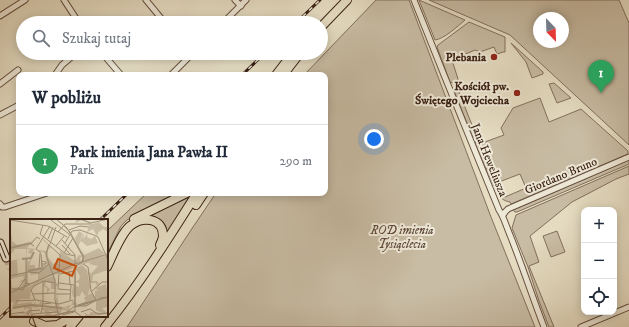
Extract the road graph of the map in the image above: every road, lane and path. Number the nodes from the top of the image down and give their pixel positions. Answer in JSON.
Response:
{"nodes":[{"id":1,"x":25,"y":0,"type":"edge"},
{"id":2,"x":64,"y":0,"type":"edge"},
{"id":3,"x":146,"y":0,"type":"edge"},
{"id":4,"x":235,"y":0,"type":"edge"},
{"id":5,"x":246,"y":0,"type":"edge"},
{"id":6,"x":339,"y":0,"type":"edge"},
{"id":7,"x":347,"y":0,"type":"edge"},
{"id":8,"x":414,"y":0,"type":"edge"},
{"id":9,"x":241,"y":6,"type":"junction"},
{"id":10,"x":0,"y":16,"type":"edge"},
{"id":11,"x":74,"y":16,"type":"edge"},
{"id":12,"x":159,"y":16,"type":"edge"},
{"id":13,"x":230,"y":16,"type":"edge"},
{"id":14,"x":324,"y":16,"type":"edge"},
{"id":15,"x":328,"y":20,"type":"edge"},
{"id":16,"x":68,"y":60,"type":"edge"},
{"id":17,"x":108,"y":60,"type":"edge"},
{"id":18,"x":186,"y":60,"type":"edge"},
{"id":19,"x":288,"y":60,"type":"edge"},
{"id":20,"x":295,"y":60,"type":"edge"},
{"id":21,"x":18,"y":70,"type":"dead end"},
{"id":22,"x":57,"y":72,"type":"edge"},
{"id":23,"x":118,"y":72,"type":"edge"},
{"id":24,"x":173,"y":72,"type":"edge"},
{"id":25,"x":278,"y":72,"type":"edge"},
{"id":26,"x":285,"y":72,"type":"edge"},
{"id":27,"x":0,"y":84,"type":"edge"},
{"id":28,"x":16,"y":107,"type":"edge"},
{"id":29,"x":0,"y":115,"type":"edge"},
{"id":30,"x":629,"y":157,"type":"edge"},
{"id":31,"x":38,"y":196,"type":"edge"},
{"id":32,"x":181,"y":196,"type":"edge"},
{"id":33,"x":195,"y":196,"type":"edge"},
{"id":34,"x":202,"y":196,"type":"edge"},
{"id":35,"x":1,"y":206,"type":"edge"},
{"id":36,"x":503,"y":215,"type":"junction"},
{"id":37,"x":0,"y":243,"type":"edge"},
{"id":38,"x":6,"y":258,"type":"tunnel mouth"},
{"id":39,"x":108,"y":259,"type":"edge"},
{"id":40,"x":108,"y":265,"type":"edge"},
{"id":41,"x":150,"y":266,"type":"junction"},
{"id":42,"x":629,"y":307,"type":"edge"},
{"id":43,"x":70,"y":317,"type":"edge"},
{"id":44,"x":78,"y":317,"type":"edge"},
{"id":45,"x":34,"y":321,"type":"edge"},
{"id":46,"x":56,"y":326,"type":"edge"},
{"id":47,"x":70,"y":327,"type":"edge"},
{"id":48,"x":105,"y":327,"type":"edge"},
{"id":49,"x":112,"y":327,"type":"edge"},
{"id":50,"x":544,"y":327,"type":"edge"},
{"id":51,"x":581,"y":327,"type":"edge"}],
"edges":[{"from":1,"to":10,"type":"street"},
{"from":2,"to":11,"type":"street"},
{"from":3,"to":12,"type":"street"},
{"from":4,"to":9,"type":"street"},
{"from":5,"to":9,"type":"street"},
{"from":6,"to":14,"type":"main road"},
{"from":7,"to":15,"type":"main road"},
{"from":8,"to":36,"type":"street","name":"Jana Heweliusza"},
{"from":9,"to":13,"type":"street"},
{"from":16,"to":22,"type":"street"},
{"from":17,"to":23,"type":"street"},
{"from":18,"to":24,"type":"street"},
{"from":19,"to":25,"type":"main road"},
{"from":20,"to":26,"type":"main road"},
{"from":21,"to":27,"type":"street"},
{"from":28,"to":29,"type":"street"},
{"from":30,"to":36,"type":"street","name":"Giordano Bruno"},
{"from":31,"to":35,"type":"street"},
{"from":32,"to":39,"type":"main road"},
{"from":33,"to":41,"type":"main road"},
{"from":34,"to":49,"type":"main road"},
{"from":36,"to":50,"type":"street","name":"Jana Heweliusza"},
{"from":37,"to":38,"type":"main road"},
{"from":40,"to":41,"type":"main road"},
{"from":41,"to":48,"type":"main road"},
{"from":42,"to":51,"type":"street"},
{"from":43,"to":46,"type":"main road"},
{"from":44,"to":47,"type":"main road"},
{"from":45,"to":46,"type":"main road"}]}
